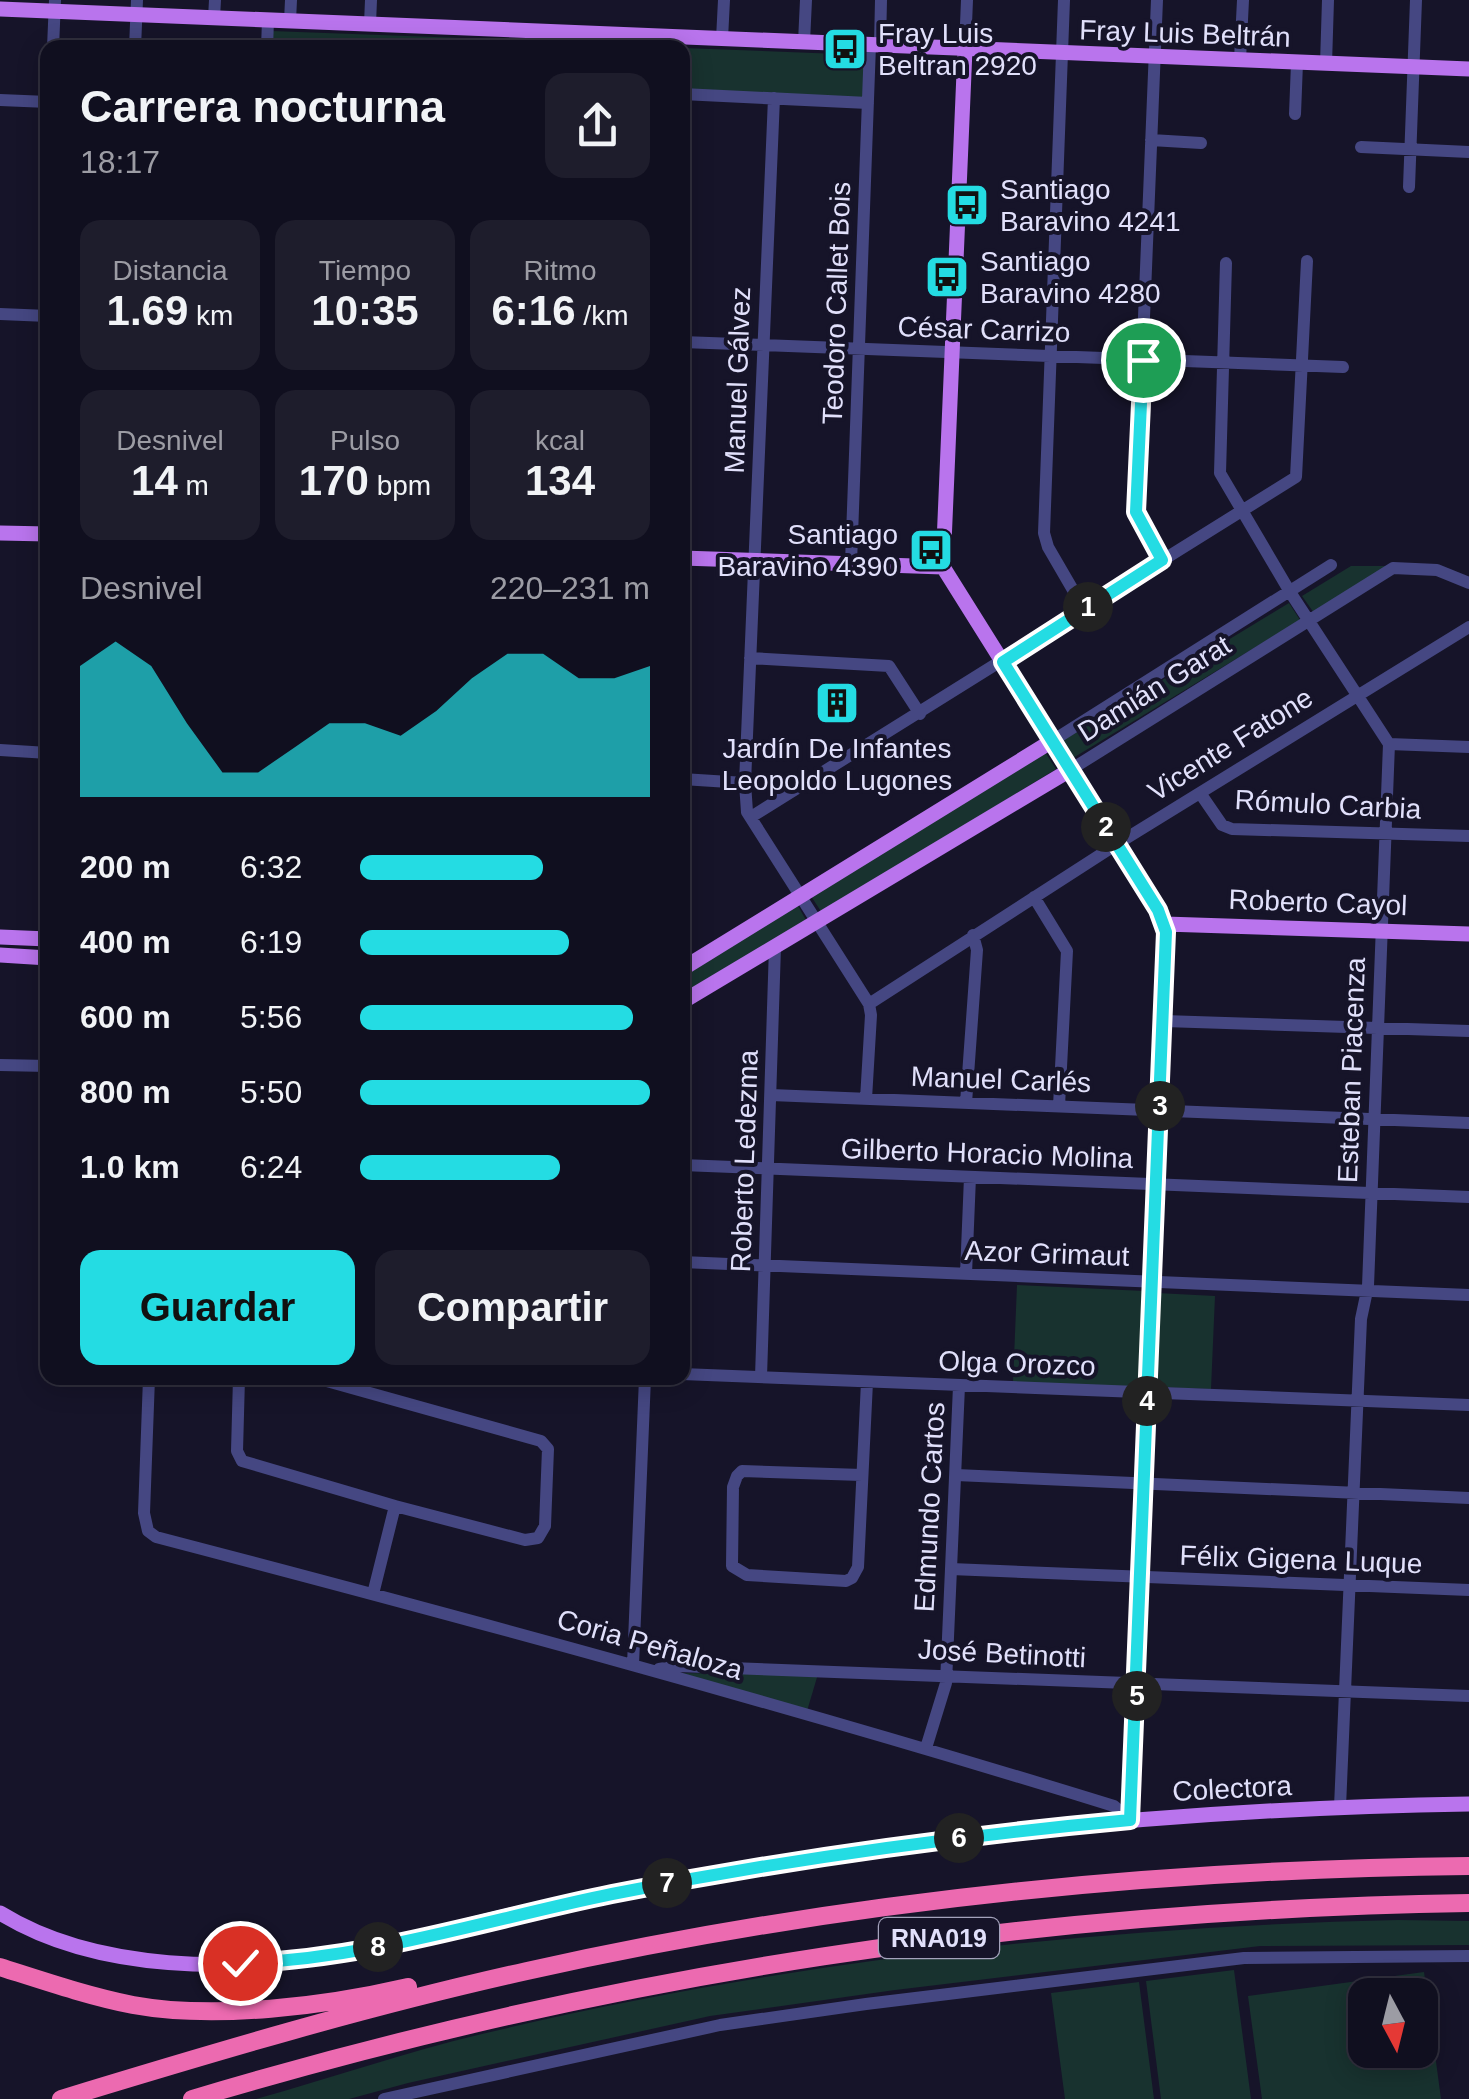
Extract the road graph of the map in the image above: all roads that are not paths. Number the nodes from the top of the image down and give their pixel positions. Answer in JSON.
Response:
{"nodes":[{"id":1,"x":215,"y":0,"type":"edge"},
{"id":2,"x":291,"y":0,"type":"edge"},
{"id":3,"x":370,"y":0,"type":"edge"},
{"id":4,"x":724,"y":0,"type":"edge"},
{"id":5,"x":806,"y":0,"type":"edge"},
{"id":6,"x":882,"y":0,"type":"edge"},
{"id":7,"x":967,"y":0,"type":"edge"},
{"id":8,"x":1064,"y":0,"type":"edge"},
{"id":9,"x":1156,"y":0,"type":"edge"},
{"id":10,"x":1243,"y":0,"type":"edge"},
{"id":11,"x":1328,"y":0,"type":"edge"},
{"id":12,"x":1416,"y":0,"type":"edge"},
{"id":13,"x":55,"y":5,"type":"edge"},
{"id":14,"x":137,"y":7,"type":"edge"},
{"id":15,"x":0,"y":9,"type":"edge"},
{"id":16,"x":214,"y":18,"type":"junction"},
{"id":17,"x":268,"y":20,"type":"junction"},
{"id":18,"x":290,"y":21,"type":"junction"},
{"id":19,"x":370,"y":24,"type":"junction"},
{"id":20,"x":546,"y":39,"type":"edge"},
{"id":21,"x":722,"y":39,"type":"junction"},
{"id":22,"x":53,"y":40,"type":"edge"},
{"id":23,"x":135,"y":40,"type":"edge"},
{"id":24,"x":267,"y":40,"type":"edge"},
{"id":25,"x":593,"y":40,"type":"edge"},
{"id":26,"x":804,"y":42,"type":"junction"},
{"id":27,"x":875,"y":45,"type":"junction"},
{"id":28,"x":965,"y":49,"type":"junction"},
{"id":29,"x":1062,"y":53,"type":"junction"},
{"id":30,"x":1154,"y":57,"type":"junction"},
{"id":31,"x":1240,"y":60,"type":"junction"},
{"id":32,"x":1297,"y":63,"type":"junction"},
{"id":33,"x":1326,"y":64,"type":"junction"},
{"id":34,"x":1414,"y":68,"type":"junction"},
{"id":35,"x":1469,"y":69,"type":"edge"},
{"id":36,"x":690,"y":94,"type":"edge"},
{"id":37,"x":774,"y":98,"type":"junction"},
{"id":38,"x":0,"y":100,"type":"edge"},
{"id":39,"x":40,"y":102,"type":"edge"},
{"id":40,"x":868,"y":103,"type":"junction"},
{"id":41,"x":1295,"y":114,"type":"dead end"},
{"id":42,"x":1151,"y":140,"type":"junction"},
{"id":43,"x":1201,"y":143,"type":"dead end"},
{"id":44,"x":1361,"y":147,"type":"dead end"},
{"id":45,"x":1411,"y":149,"type":"junction"},
{"id":46,"x":1469,"y":152,"type":"edge"},
{"id":47,"x":1409,"y":187,"type":"dead end"},
{"id":48,"x":1307,"y":261,"type":"dead end"},
{"id":49,"x":1226,"y":263,"type":"dead end"},
{"id":50,"x":0,"y":314,"type":"edge"},
{"id":51,"x":40,"y":316,"type":"edge"},
{"id":52,"x":690,"y":342,"type":"edge"},
{"id":53,"x":764,"y":346,"type":"junction"},
{"id":54,"x":859,"y":350,"type":"junction"},
{"id":55,"x":953,"y":352,"type":"junction"},
{"id":56,"x":1052,"y":356,"type":"junction"},
{"id":57,"x":1143,"y":360,"type":"junction"},
{"id":58,"x":1222,"y":363,"type":"junction"},
{"id":59,"x":1302,"y":365,"type":"junction"},
{"id":60,"x":1343,"y":367,"type":"dead end"},
{"id":61,"x":1243,"y":512,"type":"junction"},
{"id":62,"x":0,"y":533,"type":"edge"},
{"id":63,"x":40,"y":534,"type":"edge"},
{"id":64,"x":690,"y":558,"type":"edge"},
{"id":65,"x":755,"y":560,"type":"junction"},
{"id":66,"x":1162,"y":560,"type":"junction"},
{"id":67,"x":851,"y":564,"type":"junction"},
{"id":68,"x":1332,"y":565,"type":"dead end"},
{"id":69,"x":943,"y":567,"type":"junction"},
{"id":70,"x":1469,"y":583,"type":"edge"},
{"id":71,"x":1290,"y":592,"type":"junction"},
{"id":72,"x":1084,"y":609,"type":"junction"},
{"id":73,"x":1310,"y":620,"type":"junction"},
{"id":74,"x":1469,"y":627,"type":"edge"},
{"id":75,"x":750,"y":658,"type":"junction"},
{"id":76,"x":1003,"y":662,"type":"junction"},
{"id":77,"x":1356,"y":695,"type":"junction"},
{"id":78,"x":920,"y":714,"type":"junction"},
{"id":79,"x":1052,"y":742,"type":"junction"},
{"id":80,"x":1389,"y":744,"type":"junction"},
{"id":81,"x":1469,"y":746,"type":"edge"},
{"id":82,"x":0,"y":750,"type":"edge"},
{"id":83,"x":40,"y":752,"type":"edge"},
{"id":84,"x":1070,"y":770,"type":"junction"},
{"id":85,"x":690,"y":780,"type":"edge"},
{"id":86,"x":745,"y":783,"type":"junction"},
{"id":87,"x":1200,"y":793,"type":"junction"},
{"id":88,"x":751,"y":817,"type":"junction"},
{"id":89,"x":1386,"y":832,"type":"junction"},
{"id":90,"x":1469,"y":836,"type":"edge"},
{"id":91,"x":1117,"y":844,"type":"junction"},
{"id":92,"x":801,"y":896,"type":"junction"},
{"id":93,"x":1034,"y":897,"type":"junction"},
{"id":94,"x":817,"y":923,"type":"junction"},
{"id":95,"x":1164,"y":924,"type":"junction"},
{"id":96,"x":1381,"y":930,"type":"junction"},
{"id":97,"x":1469,"y":934,"type":"edge"},
{"id":98,"x":974,"y":935,"type":"junction"},
{"id":99,"x":0,"y":937,"type":"edge"},
{"id":100,"x":40,"y":939,"type":"edge"},
{"id":101,"x":775,"y":947,"type":"junction"},
{"id":102,"x":0,"y":955,"type":"edge"},
{"id":103,"x":40,"y":958,"type":"edge"},
{"id":104,"x":690,"y":964,"type":"edge"},
{"id":105,"x":690,"y":997,"type":"edge"},
{"id":106,"x":869,"y":1004,"type":"junction"},
{"id":107,"x":1164,"y":1021,"type":"junction"},
{"id":108,"x":1378,"y":1028,"type":"junction"},
{"id":109,"x":1469,"y":1032,"type":"edge"},
{"id":110,"x":0,"y":1065,"type":"edge"},
{"id":111,"x":40,"y":1066,"type":"edge"},
{"id":112,"x":771,"y":1095,"type":"junction"},
{"id":113,"x":866,"y":1099,"type":"junction"},
{"id":114,"x":966,"y":1103,"type":"junction"},
{"id":115,"x":1059,"y":1106,"type":"junction"},
{"id":116,"x":1160,"y":1111,"type":"junction"},
{"id":117,"x":1374,"y":1120,"type":"junction"},
{"id":118,"x":1469,"y":1123,"type":"edge"},
{"id":119,"x":690,"y":1165,"type":"edge"},
{"id":120,"x":768,"y":1168,"type":"junction"},
{"id":121,"x":970,"y":1177,"type":"junction"},
{"id":122,"x":1156,"y":1185,"type":"junction"},
{"id":123,"x":1372,"y":1193,"type":"junction"},
{"id":124,"x":1469,"y":1197,"type":"edge"},
{"id":125,"x":690,"y":1262,"type":"edge"},
{"id":126,"x":765,"y":1266,"type":"junction"},
{"id":127,"x":966,"y":1274,"type":"junction"},
{"id":128,"x":1153,"y":1282,"type":"junction"},
{"id":129,"x":1368,"y":1292,"type":"junction"},
{"id":130,"x":1469,"y":1295,"type":"edge"},
{"id":131,"x":690,"y":1374,"type":"edge"},
{"id":132,"x":762,"y":1377,"type":"junction"},
{"id":133,"x":867,"y":1382,"type":"junction"},
{"id":134,"x":149,"y":1385,"type":"edge"},
{"id":135,"x":239,"y":1385,"type":"edge"},
{"id":136,"x":363,"y":1385,"type":"edge"},
{"id":137,"x":646,"y":1385,"type":"edge"},
{"id":138,"x":960,"y":1386,"type":"junction"},
{"id":139,"x":1148,"y":1393,"type":"junction"},
{"id":140,"x":1358,"y":1400,"type":"junction"},
{"id":141,"x":1469,"y":1405,"type":"edge"},
{"id":142,"x":862,"y":1475,"type":"junction"},
{"id":143,"x":956,"y":1475,"type":"junction"},
{"id":144,"x":1144,"y":1482,"type":"junction"},
{"id":145,"x":1355,"y":1493,"type":"junction"},
{"id":146,"x":1469,"y":1498,"type":"edge"},
{"id":147,"x":394,"y":1506,"type":"junction"},
{"id":148,"x":951,"y":1569,"type":"junction"},
{"id":149,"x":1141,"y":1578,"type":"junction"},
{"id":150,"x":1350,"y":1585,"type":"junction"},
{"id":151,"x":1469,"y":1590,"type":"edge"},
{"id":152,"x":372,"y":1594,"type":"junction"},
{"id":153,"x":633,"y":1664,"type":"junction"},
{"id":154,"x":652,"y":1670,"type":"junction"},
{"id":155,"x":946,"y":1675,"type":"junction"},
{"id":156,"x":1137,"y":1684,"type":"junction"},
{"id":157,"x":1346,"y":1690,"type":"junction"},
{"id":158,"x":1469,"y":1696,"type":"edge"},
{"id":159,"x":926,"y":1748,"type":"junction"},
{"id":160,"x":1469,"y":1804,"type":"edge"},
{"id":161,"x":1340,"y":1807,"type":"junction"},
{"id":162,"x":1130,"y":1820,"type":"junction"},
{"id":163,"x":1469,"y":1866,"type":"edge"},
{"id":164,"x":1469,"y":1903,"type":"edge"},
{"id":165,"x":0,"y":1913,"type":"edge"},
{"id":166,"x":1469,"y":1956,"type":"edge"},
{"id":167,"x":586,"y":1959,"type":"junction"},
{"id":168,"x":0,"y":1967,"type":"edge"},
{"id":169,"x":416,"y":2037,"type":"junction"},
{"id":170,"x":61,"y":2099,"type":"edge"},
{"id":171,"x":192,"y":2099,"type":"edge"},
{"id":172,"x":230,"y":2099,"type":"edge"},
{"id":173,"x":384,"y":2099,"type":"edge"}],
"edges":[{"from":1,"to":16,"type":"street"},
{"from":2,"to":18,"type":"street"},
{"from":3,"to":19,"type":"street"},
{"from":4,"to":21,"type":"street"},
{"from":5,"to":26,"type":"street"},
{"from":6,"to":27,"type":"street","name":"Teodoro Callet Bois"},
{"from":7,"to":28,"type":"street"},
{"from":8,"to":29,"type":"street"},
{"from":9,"to":30,"type":"street"},
{"from":10,"to":31,"type":"street"},
{"from":11,"to":33,"type":"street"},
{"from":12,"to":34,"type":"street"},
{"from":13,"to":14,"type":"main road","name":"Fray Luis Beltrán"},
{"from":13,"to":15,"type":"main road","name":"Fray Luis Beltrán"},
{"from":13,"to":22,"type":"street"},
{"from":14,"to":16,"type":"main road","name":"Fray Luis Beltrán"},
{"from":14,"to":23,"type":"street"},
{"from":16,"to":17,"type":"main road","name":"Fray Luis Beltrán"},
{"from":17,"to":18,"type":"main road","name":"Fray Luis Beltrán"},
{"from":17,"to":24,"type":"street"},
{"from":18,"to":19,"type":"main road","name":"Fray Luis Beltrán"},
{"from":19,"to":20,"type":"main road","name":"Fray Luis Beltrán"},
{"from":20,"to":25,"type":"main road","name":"Fray Luis Beltrán"},
{"from":21,"to":25,"type":"main road","name":"Fray Luis Beltrán"},
{"from":21,"to":26,"type":"main road","name":"Fray Luis Beltrán"},
{"from":26,"to":27,"type":"main road","name":"Fray Luis Beltrán"},
{"from":27,"to":28,"type":"main road","name":"Fray Luis Beltrán"},
{"from":27,"to":40,"type":"street","name":"Teodoro Callet Bois"},
{"from":28,"to":29,"type":"main road","name":"Fray Luis Beltrán"},
{"from":28,"to":55,"type":"main road"},
{"from":29,"to":30,"type":"main road","name":"Fray Luis Beltrán"},
{"from":29,"to":56,"type":"street"},
{"from":30,"to":31,"type":"main road","name":"Fray Luis Beltrán"},
{"from":30,"to":42,"type":"street"},
{"from":31,"to":32,"type":"main road","name":"Fray Luis Beltrán"},
{"from":32,"to":33,"type":"main road","name":"Fray Luis Beltrán"},
{"from":32,"to":41,"type":"street"},
{"from":33,"to":34,"type":"main road","name":"Fray Luis Beltrán"},
{"from":34,"to":35,"type":"main road","name":"Fray Luis Beltrán"},
{"from":34,"to":45,"type":"street"},
{"from":36,"to":37,"type":"street"},
{"from":37,"to":40,"type":"street"},
{"from":37,"to":53,"type":"street","name":"Manuel Gálvez"},
{"from":38,"to":39,"type":"street"},
{"from":40,"to":54,"type":"street","name":"Teodoro Callet Bois"},
{"from":42,"to":43,"type":"street"},
{"from":42,"to":57,"type":"street"},
{"from":44,"to":45,"type":"street"},
{"from":45,"to":46,"type":"street"},
{"from":45,"to":47,"type":"street"},
{"from":48,"to":59,"type":"street"},
{"from":49,"to":58,"type":"street"},
{"from":50,"to":51,"type":"street"},
{"from":52,"to":53,"type":"street","name":"César Carrizo"},
{"from":53,"to":54,"type":"street","name":"César Carrizo"},
{"from":53,"to":65,"type":"street","name":"Manuel Gálvez"},
{"from":54,"to":55,"type":"street","name":"César Carrizo"},
{"from":54,"to":67,"type":"street","name":"Teodoro Callet Bois"},
{"from":55,"to":56,"type":"street","name":"César Carrizo"},
{"from":55,"to":69,"type":"main road"},
{"from":56,"to":57,"type":"street","name":"César Carrizo"},
{"from":56,"to":72,"type":"street"},
{"from":57,"to":58,"type":"street","name":"César Carrizo"},
{"from":57,"to":66,"type":"street"},
{"from":58,"to":59,"type":"street","name":"César Carrizo"},
{"from":58,"to":61,"type":"street"},
{"from":59,"to":60,"type":"street","name":"César Carrizo"},
{"from":59,"to":61,"type":"street"},
{"from":61,"to":66,"type":"street"},
{"from":61,"to":71,"type":"street"},
{"from":62,"to":63,"type":"main road"},
{"from":64,"to":65,"type":"main road"},
{"from":65,"to":67,"type":"main road"},
{"from":65,"to":75,"type":"street","name":"Manuel Gálvez"},
{"from":66,"to":72,"type":"street"},
{"from":67,"to":69,"type":"main road"},
{"from":68,"to":71,"type":"street","name":"Damián Garat"},
{"from":69,"to":76,"type":"main road"},
{"from":70,"to":73,"type":"street","name":"Damián Garat"},
{"from":71,"to":73,"type":"street"},
{"from":71,"to":79,"type":"street","name":"Damián Garat"},
{"from":72,"to":76,"type":"street"},
{"from":73,"to":77,"type":"street"},
{"from":73,"to":84,"type":"street","name":"Damián Garat"},
{"from":74,"to":77,"type":"street","name":"Vicente Fatone"},
{"from":75,"to":78,"type":"street"},
{"from":75,"to":86,"type":"street","name":"Manuel Gálvez"},
{"from":76,"to":78,"type":"street"},
{"from":76,"to":79,"type":"main road"},
{"from":77,"to":80,"type":"street"},
{"from":77,"to":87,"type":"street","name":"Vicente Fatone"},
{"from":78,"to":88,"type":"street"},
{"from":79,"to":84,"type":"main road"},
{"from":79,"to":92,"type":"main road","name":"Damián Garat"},
{"from":80,"to":81,"type":"street"},
{"from":80,"to":89,"type":"street","name":"Esteban Piacenza"},
{"from":82,"to":83,"type":"street"},
{"from":84,"to":91,"type":"main road"},
{"from":84,"to":94,"type":"main road","name":"Damián Garat"},
{"from":85,"to":86,"type":"street"},
{"from":86,"to":88,"type":"street"},
{"from":87,"to":89,"type":"street","name":"Rómulo Carbia"},
{"from":87,"to":91,"type":"street","name":"Vicente Fatone"},
{"from":88,"to":92,"type":"street"},
{"from":89,"to":90,"type":"street","name":"Rómulo Carbia"},
{"from":89,"to":96,"type":"street","name":"Esteban Piacenza"},
{"from":91,"to":93,"type":"street","name":"Vicente Fatone"},
{"from":91,"to":95,"type":"main road"},
{"from":92,"to":94,"type":"street"},
{"from":92,"to":104,"type":"main road","name":"Damián Garat"},
{"from":93,"to":98,"type":"street","name":"Vicente Fatone"},
{"from":93,"to":115,"type":"street"},
{"from":94,"to":101,"type":"main road","name":"Damián Garat"},
{"from":94,"to":106,"type":"street"},
{"from":95,"to":96,"type":"main road","name":"Roberto Cayol"},
{"from":95,"to":107,"type":"main road"},
{"from":96,"to":97,"type":"main road","name":"Roberto Cayol"},
{"from":96,"to":108,"type":"street","name":"Esteban Piacenza"},
{"from":98,"to":106,"type":"street","name":"Vicente Fatone"},
{"from":98,"to":114,"type":"street"},
{"from":99,"to":100,"type":"main road"},
{"from":101,"to":105,"type":"main road","name":"Damián Garat"},
{"from":101,"to":112,"type":"street","name":"Roberto Ledezma"},
{"from":102,"to":103,"type":"main road"},
{"from":106,"to":113,"type":"street"},
{"from":107,"to":108,"type":"street"},
{"from":107,"to":116,"type":"main road"},
{"from":108,"to":109,"type":"street"},
{"from":108,"to":117,"type":"street","name":"Esteban Piacenza"},
{"from":110,"to":111,"type":"street"},
{"from":112,"to":113,"type":"street","name":"Manuel Carlés"},
{"from":112,"to":120,"type":"street","name":"Roberto Ledezma"},
{"from":113,"to":114,"type":"street","name":"Manuel Carlés"},
{"from":114,"to":115,"type":"street","name":"Manuel Carlés"},
{"from":115,"to":116,"type":"street","name":"Manuel Carlés"},
{"from":116,"to":117,"type":"street","name":"Manuel Carlés"},
{"from":116,"to":122,"type":"main road"},
{"from":117,"to":118,"type":"street","name":"Manuel Carlés"},
{"from":117,"to":123,"type":"street","name":"Esteban Piacenza"},
{"from":119,"to":120,"type":"street","name":"Gilberto Horacio Molina"},
{"from":120,"to":121,"type":"street","name":"Gilberto Horacio Molina"},
{"from":120,"to":126,"type":"street","name":"Roberto Ledezma"},
{"from":121,"to":122,"type":"street","name":"Gilberto Horacio Molina"},
{"from":121,"to":127,"type":"street"},
{"from":122,"to":123,"type":"street","name":"Gilberto Horacio Molina"},
{"from":122,"to":128,"type":"main road"},
{"from":123,"to":124,"type":"street","name":"Gilberto Horacio Molina"},
{"from":123,"to":129,"type":"street","name":"Esteban Piacenza"},
{"from":125,"to":126,"type":"street","name":"Azor Grimaut"},
{"from":126,"to":127,"type":"street","name":"Azor Grimaut"},
{"from":126,"to":132,"type":"street","name":"Roberto Ledezma"},
{"from":127,"to":128,"type":"street","name":"Azor Grimaut"},
{"from":128,"to":129,"type":"street","name":"Azor Grimaut"},
{"from":128,"to":139,"type":"main road"},
{"from":129,"to":130,"type":"street","name":"Azor Grimaut"},
{"from":129,"to":140,"type":"street","name":"Esteban Piacenza"},
{"from":131,"to":132,"type":"street","name":"Olga Orozco"},
{"from":132,"to":133,"type":"street","name":"Olga Orozco"},
{"from":133,"to":138,"type":"street","name":"Olga Orozco"},
{"from":133,"to":142,"type":"street"},
{"from":134,"to":152,"type":"street","name":"Coria Peñaloza"},
{"from":135,"to":147,"type":"street"},
{"from":136,"to":147,"type":"street"},
{"from":137,"to":153,"type":"street"},
{"from":138,"to":139,"type":"street","name":"Olga Orozco"},
{"from":138,"to":143,"type":"street","name":"Edmundo Cartos"},
{"from":139,"to":140,"type":"street","name":"Olga Orozco"},
{"from":139,"to":144,"type":"main road"},
{"from":140,"to":141,"type":"street","name":"Olga Orozco"},
{"from":140,"to":145,"type":"street","name":"Esteban Piacenza"},
{"from":142,"to":142,"type":"street"},
{"from":143,"to":144,"type":"street"},
{"from":143,"to":148,"type":"street","name":"Edmundo Cartos"},
{"from":144,"to":145,"type":"street"},
{"from":144,"to":149,"type":"main road"},
{"from":145,"to":146,"type":"street"},
{"from":145,"to":150,"type":"street","name":"Esteban Piacenza"},
{"from":147,"to":152,"type":"street"},
{"from":148,"to":149,"type":"street","name":"Félix Gigena Luque"},
{"from":148,"to":155,"type":"street","name":"Edmundo Cartos"},
{"from":149,"to":150,"type":"street","name":"Félix Gigena Luque"},
{"from":149,"to":156,"type":"main road"},
{"from":150,"to":151,"type":"street","name":"Félix Gigena Luque"},
{"from":150,"to":157,"type":"street","name":"Esteban Piacenza"},
{"from":152,"to":153,"type":"street","name":"Coria Peñaloza"},
{"from":153,"to":154,"type":"street","name":"Coria Peñaloza"},
{"from":154,"to":155,"type":"street","name":"José Betinotti"},
{"from":154,"to":159,"type":"street","name":"Coria Peñaloza"},
{"from":155,"to":156,"type":"street","name":"José Betinotti"},
{"from":155,"to":159,"type":"street","name":"Edmundo Cartos"},
{"from":156,"to":157,"type":"street","name":"José Betinotti"},
{"from":156,"to":162,"type":"main road"},
{"from":157,"to":158,"type":"street","name":"José Betinotti"},
{"from":157,"to":161,"type":"street","name":"Esteban Piacenza"},
{"from":159,"to":162,"type":"street","name":"Coria Peñaloza"},
{"from":160,"to":161,"type":"main road","name":"Colectora"},
{"from":161,"to":162,"type":"main road","name":"Colectora"},
{"from":162,"to":165,"type":"main road","name":"Colectora"},
{"from":163,"to":167,"type":"highway","number":"RNA019"},
{"from":164,"to":169,"type":"highway","number":"RNA019"},
{"from":166,"to":173,"type":"street"},
{"from":167,"to":168,"type":"highway"},
{"from":167,"to":170,"type":"highway","number":"RNA019"},
{"from":169,"to":171,"type":"highway","number":"RNA019"},
{"from":169,"to":172,"type":"highway"}]}
